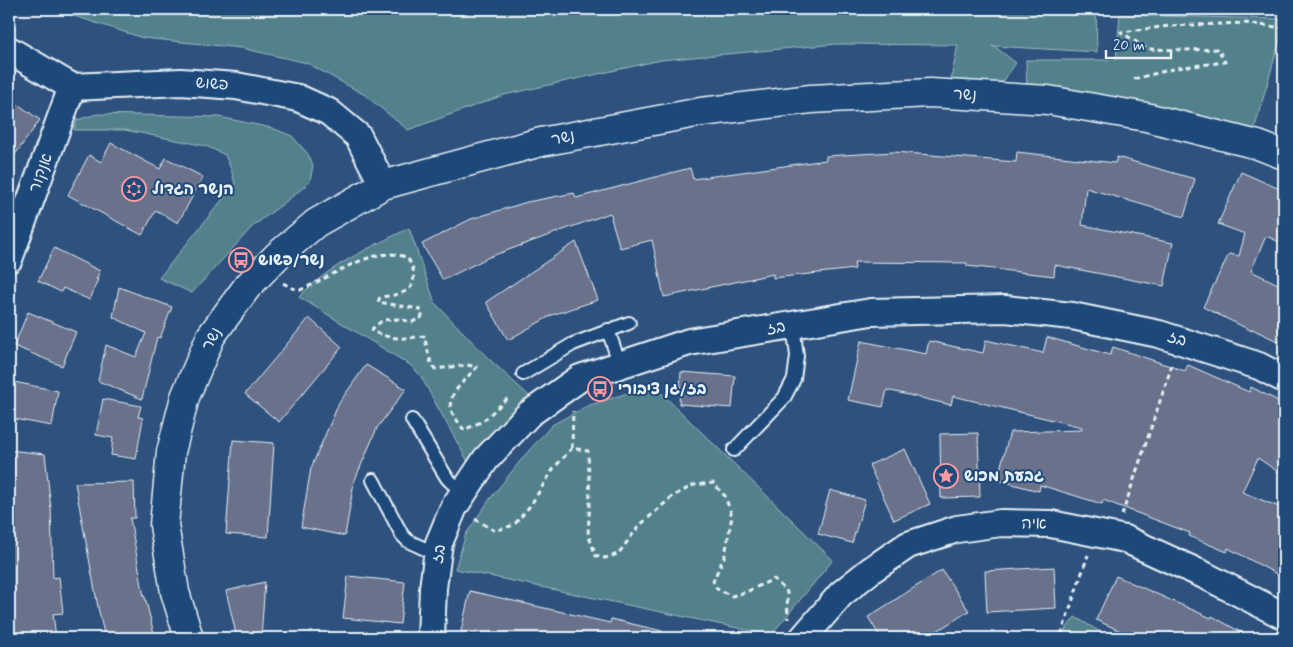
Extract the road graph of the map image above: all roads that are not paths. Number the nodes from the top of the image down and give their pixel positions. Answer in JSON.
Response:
{"nodes":[{"id":1,"x":9,"y":50,"type":"edge"},
{"id":2,"x":72,"y":88,"type":"junction"},
{"id":3,"x":1284,"y":155,"type":"edge"},
{"id":4,"x":383,"y":185,"type":"junction"},
{"id":5,"x":9,"y":259,"type":"edge"},
{"id":6,"x":629,"y":323,"type":"dead end"},
{"id":7,"x":793,"y":325,"type":"junction"},
{"id":8,"x":608,"y":330,"type":"junction"},
{"id":9,"x":620,"y":365,"type":"junction"},
{"id":10,"x":523,"y":374,"type":"dead end"},
{"id":11,"x":1284,"y":378,"type":"edge"},
{"id":12,"x":412,"y":420,"type":"dead end"},
{"id":13,"x":734,"y":450,"type":"dead end"},
{"id":14,"x":373,"y":480,"type":"dead end"},
{"id":15,"x":459,"y":499,"type":"junction"},
{"id":16,"x":438,"y":555,"type":"junction"},
{"id":17,"x":1284,"y":616,"type":"edge"},
{"id":18,"x":805,"y":636,"type":"edge"},
{"id":19,"x":189,"y":638,"type":"edge"},
{"id":20,"x":431,"y":638,"type":"edge"}],
"edges":[{"from":1,"to":2,"type":"street"},
{"from":2,"to":4,"type":"street","name":"פשוש"},
{"from":2,"to":5,"type":"street","name":"אנקור"},
{"from":3,"to":4,"type":"street","name":"נשר"},
{"from":4,"to":19,"type":"street","name":"נשר"},
{"from":6,"to":8,"type":"lane"},
{"from":7,"to":9,"type":"street","name":"בז"},
{"from":7,"to":11,"type":"street","name":"בז"},
{"from":7,"to":13,"type":"lane"},
{"from":8,"to":9,"type":"lane"},
{"from":8,"to":10,"type":"lane"},
{"from":9,"to":15,"type":"street","name":"בז"},
{"from":12,"to":15,"type":"lane"},
{"from":14,"to":16,"type":"lane"},
{"from":15,"to":16,"type":"street","name":"בז"},
{"from":16,"to":20,"type":"street","name":"בז"},
{"from":17,"to":18,"type":"street","name":"איה"}]}
